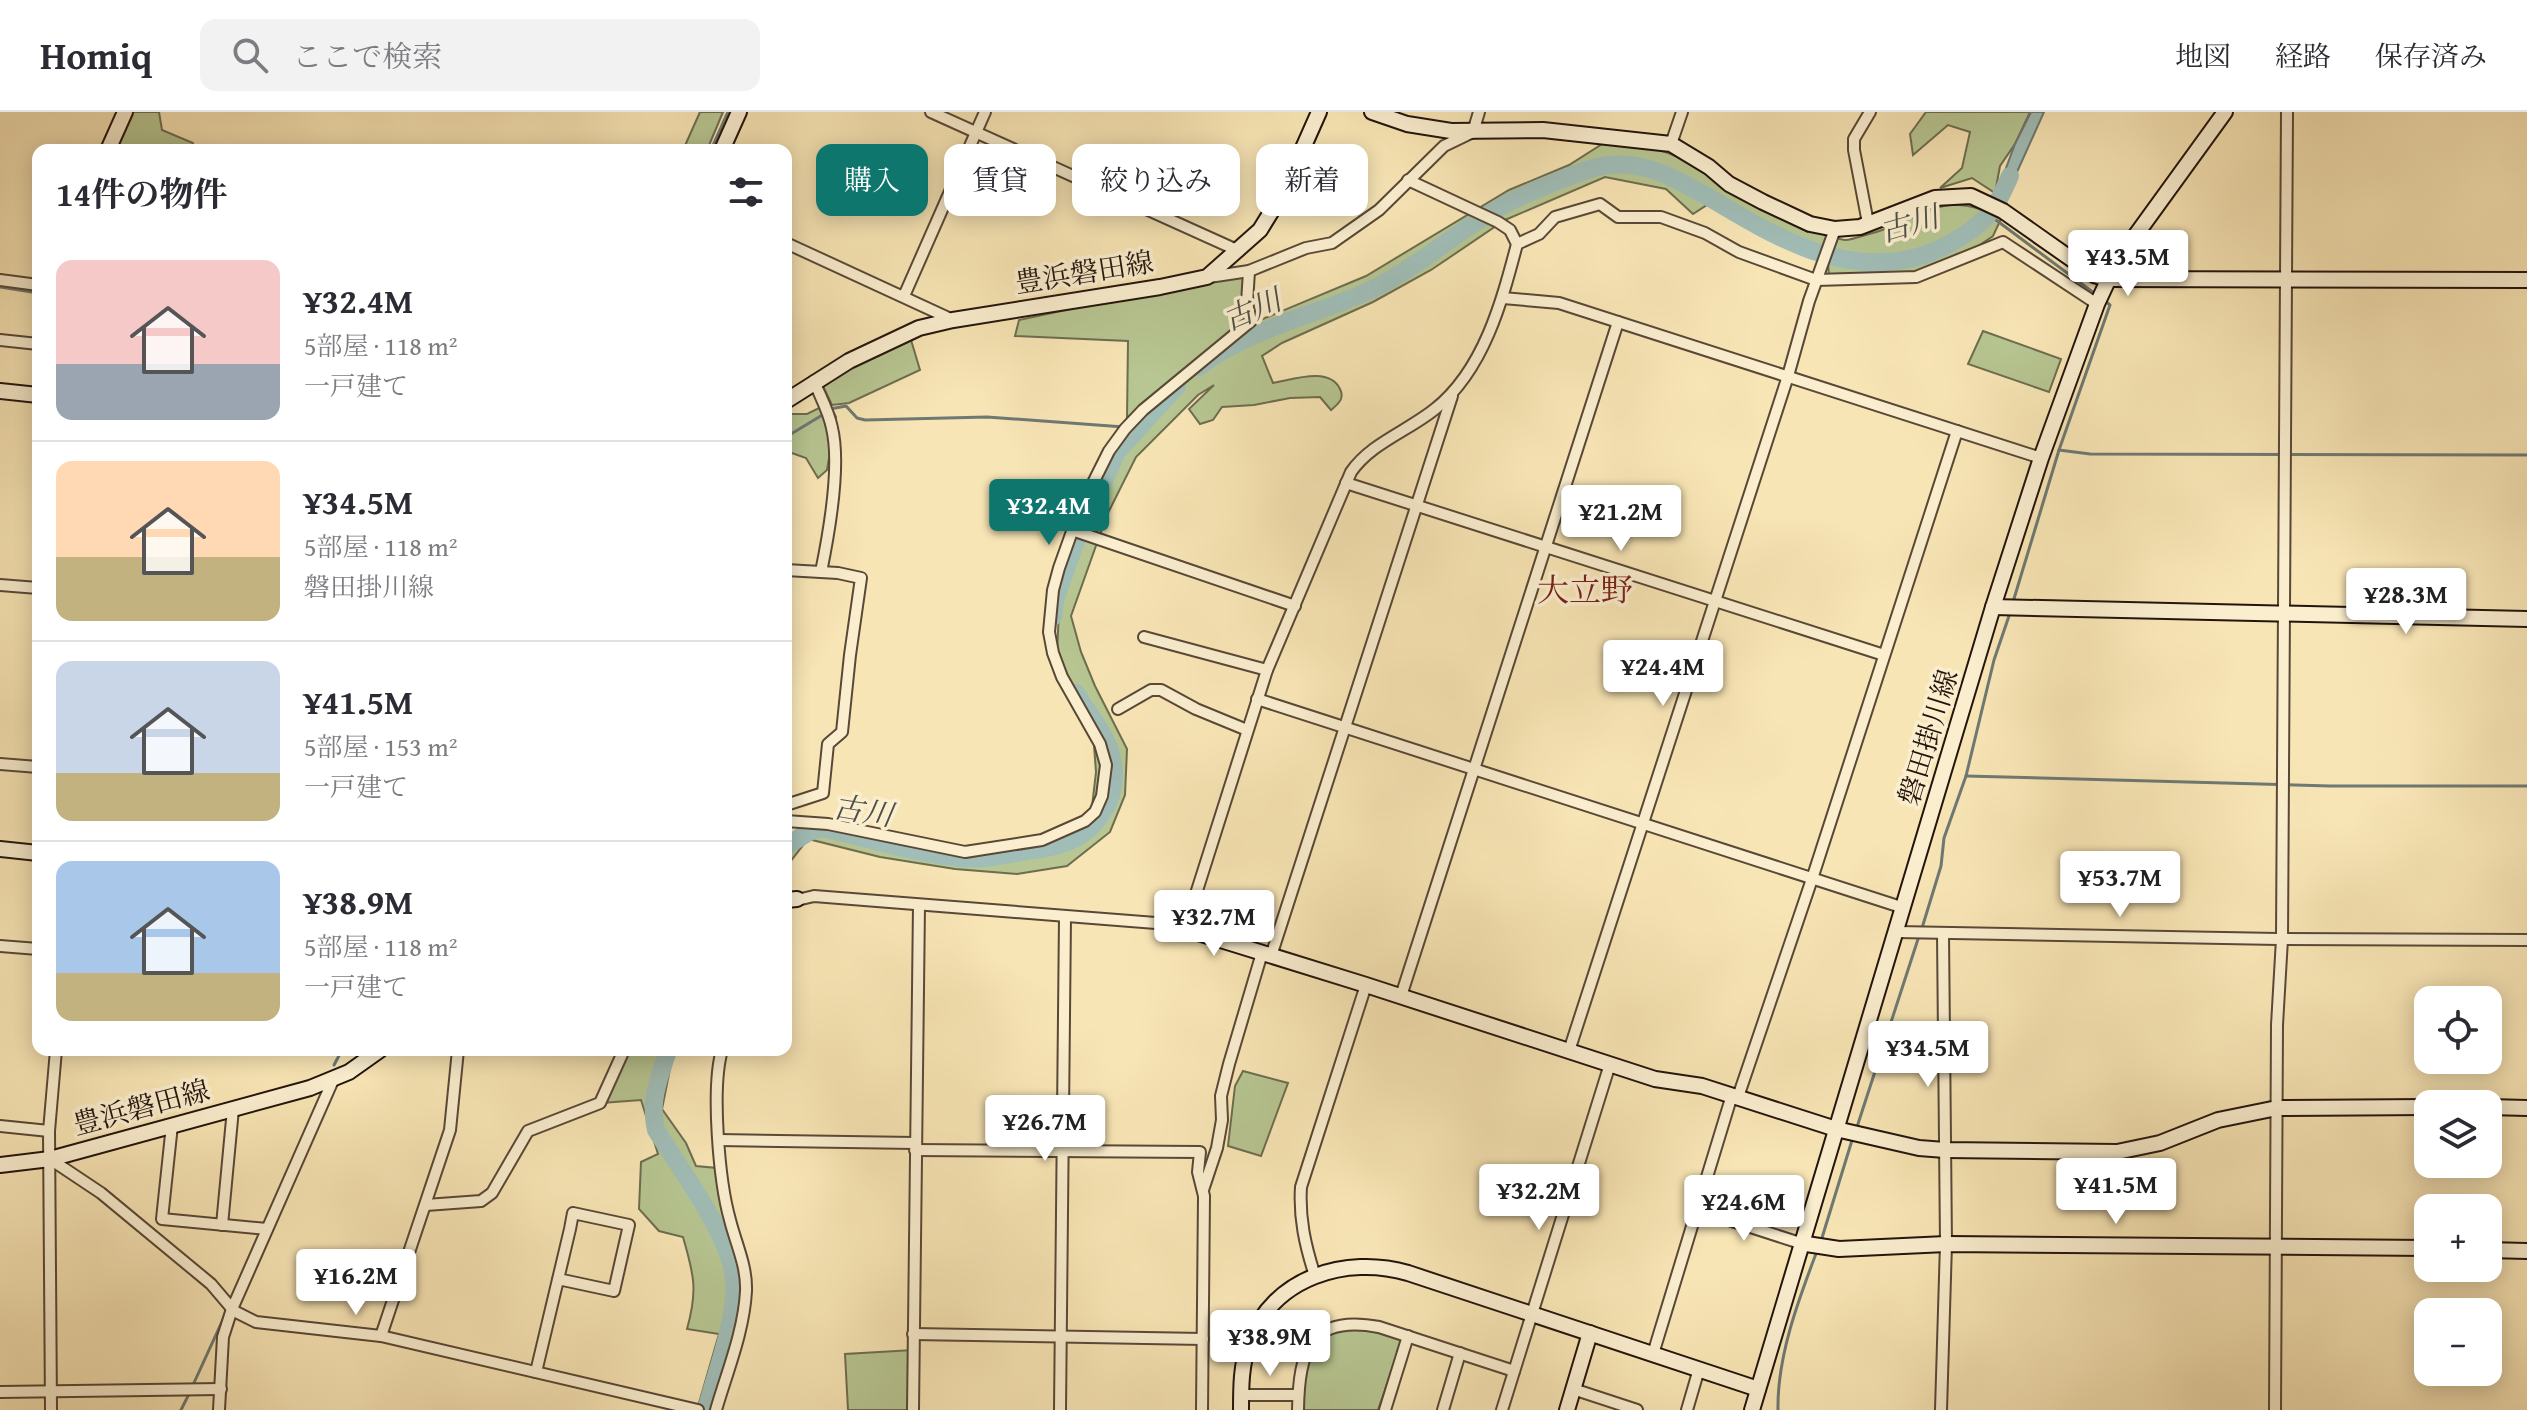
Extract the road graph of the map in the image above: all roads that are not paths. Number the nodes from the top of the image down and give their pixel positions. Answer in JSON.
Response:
{"nodes":[{"id":1,"x":125,"y":112,"type":"edge"},
{"id":2,"x":739,"y":112,"type":"edge"},
{"id":3,"x":931,"y":112,"type":"edge"},
{"id":4,"x":985,"y":112,"type":"edge"},
{"id":5,"x":1319,"y":112,"type":"edge"},
{"id":6,"x":1372,"y":112,"type":"edge"},
{"id":7,"x":1479,"y":112,"type":"edge"},
{"id":8,"x":1682,"y":112,"type":"edge"},
{"id":9,"x":1870,"y":112,"type":"edge"},
{"id":10,"x":2225,"y":112,"type":"edge"},
{"id":11,"x":2287,"y":112,"type":"edge"},
{"id":12,"x":976,"y":131,"type":"junction"},
{"id":13,"x":1473,"y":132,"type":"junction"},
{"id":14,"x":111,"y":144,"type":"edge"},
{"id":15,"x":725,"y":144,"type":"edge"},
{"id":16,"x":1671,"y":144,"type":"junction"},
{"id":17,"x":1408,"y":180,"type":"junction"},
{"id":18,"x":1868,"y":223,"type":"junction"},
{"id":19,"x":1834,"y":232,"type":"junction"},
{"id":20,"x":1517,"y":244,"type":"junction"},
{"id":21,"x":792,"y":246,"type":"edge"},
{"id":22,"x":1239,"y":251,"type":"junction"},
{"id":23,"x":1249,"y":271,"type":"junction"},
{"id":24,"x":1207,"y":277,"type":"junction"},
{"id":25,"x":2108,"y":279,"type":"junction"},
{"id":26,"x":2286,"y":279,"type":"junction"},
{"id":27,"x":0,"y":280,"type":"edge"},
{"id":28,"x":1816,"y":280,"type":"junction"},
{"id":29,"x":2527,"y":280,"type":"edge"},
{"id":30,"x":32,"y":284,"type":"edge"},
{"id":31,"x":904,"y":296,"type":"junction"},
{"id":32,"x":1503,"y":298,"type":"junction"},
{"id":33,"x":2097,"y":304,"type":"junction"},
{"id":34,"x":953,"y":320,"type":"junction"},
{"id":35,"x":1618,"y":322,"type":"junction"},
{"id":36,"x":0,"y":340,"type":"edge"},
{"id":37,"x":32,"y":343,"type":"edge"},
{"id":38,"x":1788,"y":376,"type":"junction"},
{"id":39,"x":814,"y":381,"type":"junction"},
{"id":40,"x":1454,"y":390,"type":"junction"},
{"id":41,"x":0,"y":391,"type":"edge"},
{"id":42,"x":32,"y":394,"type":"edge"},
{"id":43,"x":792,"y":397,"type":"edge"},
{"id":44,"x":1957,"y":431,"type":"junction"},
{"id":45,"x":2041,"y":458,"type":"junction"},
{"id":46,"x":1346,"y":483,"type":"junction"},
{"id":47,"x":1416,"y":505,"type":"junction"},
{"id":48,"x":1072,"y":530,"type":"junction"},
{"id":49,"x":1546,"y":546,"type":"junction"},
{"id":50,"x":792,"y":570,"type":"edge"},
{"id":51,"x":821,"y":572,"type":"junction"},
{"id":52,"x":0,"y":585,"type":"edge"},
{"id":53,"x":32,"y":588,"type":"edge"},
{"id":54,"x":1716,"y":601,"type":"junction"},
{"id":55,"x":1295,"y":606,"type":"junction"},
{"id":56,"x":1993,"y":607,"type":"junction"},
{"id":57,"x":2285,"y":614,"type":"junction"},
{"id":58,"x":2527,"y":619,"type":"edge"},
{"id":59,"x":1144,"y":637,"type":"dead end"},
{"id":60,"x":1884,"y":655,"type":"junction"},
{"id":61,"x":1267,"y":670,"type":"junction"},
{"id":62,"x":1257,"y":699,"type":"junction"},
{"id":63,"x":1118,"y":709,"type":"dead end"},
{"id":64,"x":1344,"y":727,"type":"junction"},
{"id":65,"x":1247,"y":730,"type":"junction"},
{"id":66,"x":0,"y":764,"type":"edge"},
{"id":67,"x":32,"y":767,"type":"edge"},
{"id":68,"x":1472,"y":769,"type":"junction"},
{"id":69,"x":792,"y":803,"type":"edge"},
{"id":70,"x":792,"y":821,"type":"edge"},
{"id":71,"x":1643,"y":824,"type":"junction"},
{"id":72,"x":0,"y":849,"type":"edge"},
{"id":73,"x":32,"y":852,"type":"edge"},
{"id":74,"x":1812,"y":879,"type":"junction"},
{"id":75,"x":792,"y":902,"type":"edge"},
{"id":76,"x":919,"y":905,"type":"junction"},
{"id":77,"x":1904,"y":908,"type":"junction"},
{"id":78,"x":1065,"y":917,"type":"junction"},
{"id":79,"x":1181,"y":925,"type":"junction"},
{"id":80,"x":1897,"y":932,"type":"junction"},
{"id":81,"x":1943,"y":933,"type":"junction"},
{"id":82,"x":2282,"y":939,"type":"junction"},
{"id":83,"x":2527,"y":940,"type":"edge"},
{"id":84,"x":0,"y":946,"type":"edge"},
{"id":85,"x":32,"y":949,"type":"edge"},
{"id":86,"x":1267,"y":954,"type":"junction"},
{"id":87,"x":1366,"y":985,"type":"junction"},
{"id":88,"x":1401,"y":996,"type":"junction"},
{"id":89,"x":1569,"y":1051,"type":"junction"},
{"id":90,"x":55,"y":1056,"type":"edge"},
{"id":91,"x":372,"y":1056,"type":"edge"},
{"id":92,"x":457,"y":1056,"type":"edge"},
{"id":93,"x":621,"y":1056,"type":"edge"},
{"id":94,"x":720,"y":1056,"type":"edge"},
{"id":95,"x":1610,"y":1064,"type":"junction"},
{"id":96,"x":334,"y":1078,"type":"junction"},
{"id":97,"x":1735,"y":1096,"type":"junction"},
{"id":98,"x":2414,"y":1107,"type":"edge"},
{"id":99,"x":2502,"y":1107,"type":"edge"},
{"id":100,"x":2277,"y":1108,"type":"junction"},
{"id":101,"x":2527,"y":1108,"type":"edge"},
{"id":102,"x":233,"y":1109,"type":"junction"},
{"id":103,"x":172,"y":1125,"type":"junction"},
{"id":104,"x":0,"y":1126,"type":"edge"},
{"id":105,"x":1836,"y":1129,"type":"junction"},
{"id":106,"x":49,"y":1131,"type":"junction"},
{"id":107,"x":719,"y":1140,"type":"junction"},
{"id":108,"x":915,"y":1146,"type":"junction"},
{"id":109,"x":1945,"y":1150,"type":"junction"},
{"id":110,"x":1063,"y":1151,"type":"junction"},
{"id":111,"x":50,"y":1159,"type":"junction"},
{"id":112,"x":0,"y":1165,"type":"edge"},
{"id":113,"x":1203,"y":1190,"type":"junction"},
{"id":114,"x":426,"y":1205,"type":"junction"},
{"id":115,"x":1698,"y":1210,"type":"junction"},
{"id":116,"x":222,"y":1225,"type":"junction"},
{"id":117,"x":267,"y":1229,"type":"junction"},
{"id":118,"x":1800,"y":1243,"type":"junction"},
{"id":119,"x":1946,"y":1244,"type":"junction"},
{"id":120,"x":2276,"y":1246,"type":"junction"},
{"id":121,"x":2414,"y":1248,"type":"edge"},
{"id":122,"x":2502,"y":1250,"type":"edge"},
{"id":123,"x":2527,"y":1251,"type":"edge"},
{"id":124,"x":1315,"y":1276,"type":"junction"},
{"id":125,"x":558,"y":1279,"type":"junction"},
{"id":126,"x":232,"y":1309,"type":"junction"},
{"id":127,"x":1531,"y":1313,"type":"junction"},
{"id":128,"x":1590,"y":1333,"type":"junction"},
{"id":129,"x":913,"y":1334,"type":"junction"},
{"id":130,"x":381,"y":1336,"type":"junction"},
{"id":131,"x":1408,"y":1336,"type":"junction"},
{"id":132,"x":1061,"y":1337,"type":"junction"},
{"id":133,"x":1203,"y":1339,"type":"junction"},
{"id":134,"x":1460,"y":1353,"type":"junction"},
{"id":135,"x":1653,"y":1354,"type":"junction"},
{"id":136,"x":1699,"y":1369,"type":"junction"},
{"id":137,"x":1514,"y":1371,"type":"junction"},
{"id":138,"x":536,"y":1372,"type":"junction"},
{"id":139,"x":221,"y":1389,"type":"junction"},
{"id":140,"x":1573,"y":1389,"type":"junction"},
{"id":141,"x":1758,"y":1389,"type":"junction"},
{"id":142,"x":51,"y":1391,"type":"junction"},
{"id":143,"x":0,"y":1392,"type":"edge"},
{"id":144,"x":1298,"y":1395,"type":"junction"},
{"id":145,"x":1241,"y":1402,"type":"edge"},
{"id":146,"x":1632,"y":1409,"type":"edge"},
{"id":147,"x":51,"y":1410,"type":"edge"},
{"id":148,"x":219,"y":1410,"type":"edge"},
{"id":149,"x":698,"y":1410,"type":"edge"},
{"id":150,"x":716,"y":1410,"type":"edge"},
{"id":151,"x":913,"y":1410,"type":"edge"},
{"id":152,"x":1060,"y":1410,"type":"edge"},
{"id":153,"x":1202,"y":1410,"type":"edge"},
{"id":154,"x":1298,"y":1410,"type":"edge"},
{"id":155,"x":1385,"y":1410,"type":"edge"},
{"id":156,"x":1443,"y":1410,"type":"edge"},
{"id":157,"x":1502,"y":1410,"type":"edge"},
{"id":158,"x":1567,"y":1410,"type":"edge"},
{"id":159,"x":1687,"y":1410,"type":"edge"},
{"id":160,"x":1752,"y":1410,"type":"edge"},
{"id":161,"x":1941,"y":1410,"type":"edge"},
{"id":162,"x":2275,"y":1410,"type":"edge"}],
"edges":[{"from":1,"to":14,"type":"street"},
{"from":2,"to":15,"type":"street"},
{"from":3,"to":12,"type":"street"},
{"from":4,"to":12,"type":"street"},
{"from":5,"to":22,"type":"street","name":"豊浜磐田線"},
{"from":6,"to":13,"type":"street"},
{"from":7,"to":13,"type":"street"},
{"from":8,"to":16,"type":"street"},
{"from":9,"to":18,"type":"street"},
{"from":10,"to":25,"type":"street","name":"磐田掛川線"},
{"from":11,"to":26,"type":"street"},
{"from":12,"to":22,"type":"street"},
{"from":12,"to":31,"type":"street"},
{"from":13,"to":16,"type":"street"},
{"from":13,"to":17,"type":"street"},
{"from":16,"to":19,"type":"street"},
{"from":17,"to":20,"type":"street"},
{"from":17,"to":23,"type":"street"},
{"from":18,"to":19,"type":"street"},
{"from":18,"to":25,"type":"street"},
{"from":19,"to":28,"type":"street"},
{"from":20,"to":28,"type":"street"},
{"from":20,"to":32,"type":"street"},
{"from":21,"to":31,"type":"street"},
{"from":22,"to":24,"type":"street","name":"豊浜磐田線"},
{"from":23,"to":24,"type":"street"},
{"from":23,"to":48,"type":"street"},
{"from":24,"to":34,"type":"street","name":"豊浜磐田線"},
{"from":25,"to":26,"type":"street"},
{"from":25,"to":33,"type":"street","name":"磐田掛川線"},
{"from":26,"to":29,"type":"street"},
{"from":26,"to":57,"type":"street"},
{"from":27,"to":30,"type":"street"},
{"from":28,"to":33,"type":"street"},
{"from":28,"to":38,"type":"street"},
{"from":31,"to":34,"type":"street"},
{"from":32,"to":35,"type":"street"},
{"from":32,"to":40,"type":"street"},
{"from":33,"to":45,"type":"street","name":"磐田掛川線"},
{"from":34,"to":39,"type":"street","name":"豊浜磐田線"},
{"from":35,"to":38,"type":"street"},
{"from":35,"to":49,"type":"street"},
{"from":36,"to":37,"type":"street"},
{"from":38,"to":44,"type":"street"},
{"from":38,"to":54,"type":"street"},
{"from":39,"to":43,"type":"street","name":"豊浜磐田線"},
{"from":39,"to":51,"type":"street"},
{"from":40,"to":46,"type":"street"},
{"from":40,"to":47,"type":"street"},
{"from":41,"to":42,"type":"street"},
{"from":44,"to":45,"type":"street"},
{"from":44,"to":60,"type":"street"},
{"from":45,"to":56,"type":"street","name":"磐田掛川線"},
{"from":46,"to":47,"type":"street"},
{"from":46,"to":55,"type":"street"},
{"from":47,"to":49,"type":"street"},
{"from":47,"to":64,"type":"street"},
{"from":48,"to":55,"type":"street"},
{"from":48,"to":70,"type":"street"},
{"from":49,"to":54,"type":"street"},
{"from":49,"to":68,"type":"street"},
{"from":50,"to":51,"type":"street"},
{"from":51,"to":69,"type":"street"},
{"from":52,"to":53,"type":"street"},
{"from":54,"to":60,"type":"street"},
{"from":54,"to":71,"type":"street"},
{"from":55,"to":61,"type":"street"},
{"from":56,"to":57,"type":"street"},
{"from":56,"to":77,"type":"street","name":"磐田掛川線"},
{"from":57,"to":58,"type":"street"},
{"from":57,"to":82,"type":"street"},
{"from":59,"to":61,"type":"street"},
{"from":60,"to":74,"type":"street"},
{"from":61,"to":62,"type":"street"},
{"from":62,"to":64,"type":"street"},
{"from":62,"to":65,"type":"street"},
{"from":63,"to":65,"type":"street"},
{"from":64,"to":68,"type":"street"},
{"from":64,"to":86,"type":"street"},
{"from":65,"to":79,"type":"street"},
{"from":66,"to":67,"type":"street"},
{"from":68,"to":71,"type":"street"},
{"from":68,"to":88,"type":"street"},
{"from":71,"to":74,"type":"street"},
{"from":71,"to":89,"type":"street"},
{"from":72,"to":73,"type":"street"},
{"from":74,"to":77,"type":"street"},
{"from":74,"to":97,"type":"street"},
{"from":75,"to":76,"type":"street"},
{"from":76,"to":78,"type":"street"},
{"from":76,"to":108,"type":"street"},
{"from":77,"to":80,"type":"street","name":"磐田掛川線"},
{"from":78,"to":79,"type":"street"},
{"from":78,"to":110,"type":"street"},
{"from":79,"to":86,"type":"street"},
{"from":80,"to":81,"type":"street"},
{"from":80,"to":105,"type":"street","name":"磐田掛川線"},
{"from":81,"to":82,"type":"street"},
{"from":81,"to":109,"type":"street"},
{"from":82,"to":83,"type":"street"},
{"from":82,"to":100,"type":"street"},
{"from":84,"to":85,"type":"street"},
{"from":86,"to":87,"type":"street"},
{"from":86,"to":113,"type":"street"},
{"from":87,"to":88,"type":"street"},
{"from":87,"to":124,"type":"street"},
{"from":88,"to":89,"type":"street"},
{"from":89,"to":95,"type":"street"},
{"from":90,"to":106,"type":"street"},
{"from":91,"to":96,"type":"street","name":"豊浜磐田線"},
{"from":92,"to":114,"type":"street"},
{"from":93,"to":114,"type":"street"},
{"from":94,"to":107,"type":"street"},
{"from":95,"to":97,"type":"street"},
{"from":95,"to":127,"type":"street"},
{"from":96,"to":102,"type":"street","name":"豊浜磐田線"},
{"from":96,"to":117,"type":"street"},
{"from":97,"to":105,"type":"street"},
{"from":97,"to":115,"type":"street"},
{"from":98,"to":100,"type":"street"},
{"from":99,"to":101,"type":"street"},
{"from":100,"to":109,"type":"street"},
{"from":100,"to":120,"type":"street"},
{"from":102,"to":103,"type":"street","name":"豊浜磐田線"},
{"from":102,"to":116,"type":"street"},
{"from":103,"to":111,"type":"street","name":"豊浜磐田線"},
{"from":103,"to":116,"type":"street"},
{"from":104,"to":106,"type":"street"},
{"from":105,"to":109,"type":"street"},
{"from":105,"to":118,"type":"street","name":"磐田掛川線"},
{"from":106,"to":111,"type":"street"},
{"from":107,"to":108,"type":"street"},
{"from":107,"to":150,"type":"street"},
{"from":108,"to":110,"type":"street"},
{"from":108,"to":129,"type":"street"},
{"from":109,"to":119,"type":"street"},
{"from":110,"to":113,"type":"street"},
{"from":110,"to":132,"type":"street"},
{"from":111,"to":112,"type":"street","name":"豊浜磐田線"},
{"from":111,"to":126,"type":"street"},
{"from":111,"to":142,"type":"street"},
{"from":113,"to":133,"type":"street"},
{"from":114,"to":130,"type":"street"},
{"from":115,"to":118,"type":"street"},
{"from":115,"to":135,"type":"street"},
{"from":116,"to":117,"type":"street"},
{"from":117,"to":126,"type":"street"},
{"from":118,"to":119,"type":"street"},
{"from":118,"to":141,"type":"street","name":"磐田掛川線"},
{"from":119,"to":120,"type":"street"},
{"from":119,"to":161,"type":"street"},
{"from":120,"to":121,"type":"street"},
{"from":120,"to":162,"type":"street"},
{"from":122,"to":123,"type":"street"},
{"from":124,"to":127,"type":"street"},
{"from":124,"to":145,"type":"street"},
{"from":125,"to":125,"type":"street"},
{"from":125,"to":138,"type":"street"},
{"from":126,"to":130,"type":"street"},
{"from":126,"to":139,"type":"street"},
{"from":127,"to":128,"type":"street"},
{"from":127,"to":137,"type":"street"},
{"from":128,"to":135,"type":"street"},
{"from":128,"to":140,"type":"street"},
{"from":129,"to":132,"type":"street"},
{"from":129,"to":151,"type":"street"},
{"from":130,"to":138,"type":"street"},
{"from":131,"to":134,"type":"street"},
{"from":131,"to":144,"type":"street"},
{"from":131,"to":155,"type":"street"},
{"from":132,"to":133,"type":"street"},
{"from":132,"to":152,"type":"street"},
{"from":133,"to":153,"type":"street"},
{"from":134,"to":137,"type":"street"},
{"from":134,"to":156,"type":"street"},
{"from":135,"to":136,"type":"street"},
{"from":136,"to":141,"type":"street"},
{"from":136,"to":159,"type":"street"},
{"from":137,"to":157,"type":"street"},
{"from":138,"to":149,"type":"street"},
{"from":139,"to":142,"type":"street"},
{"from":139,"to":148,"type":"street"},
{"from":140,"to":146,"type":"street"},
{"from":140,"to":158,"type":"street"},
{"from":141,"to":160,"type":"street","name":"磐田掛川線"},
{"from":142,"to":143,"type":"street"},
{"from":142,"to":147,"type":"street"},
{"from":144,"to":145,"type":"street"},
{"from":144,"to":154,"type":"street"}]}
